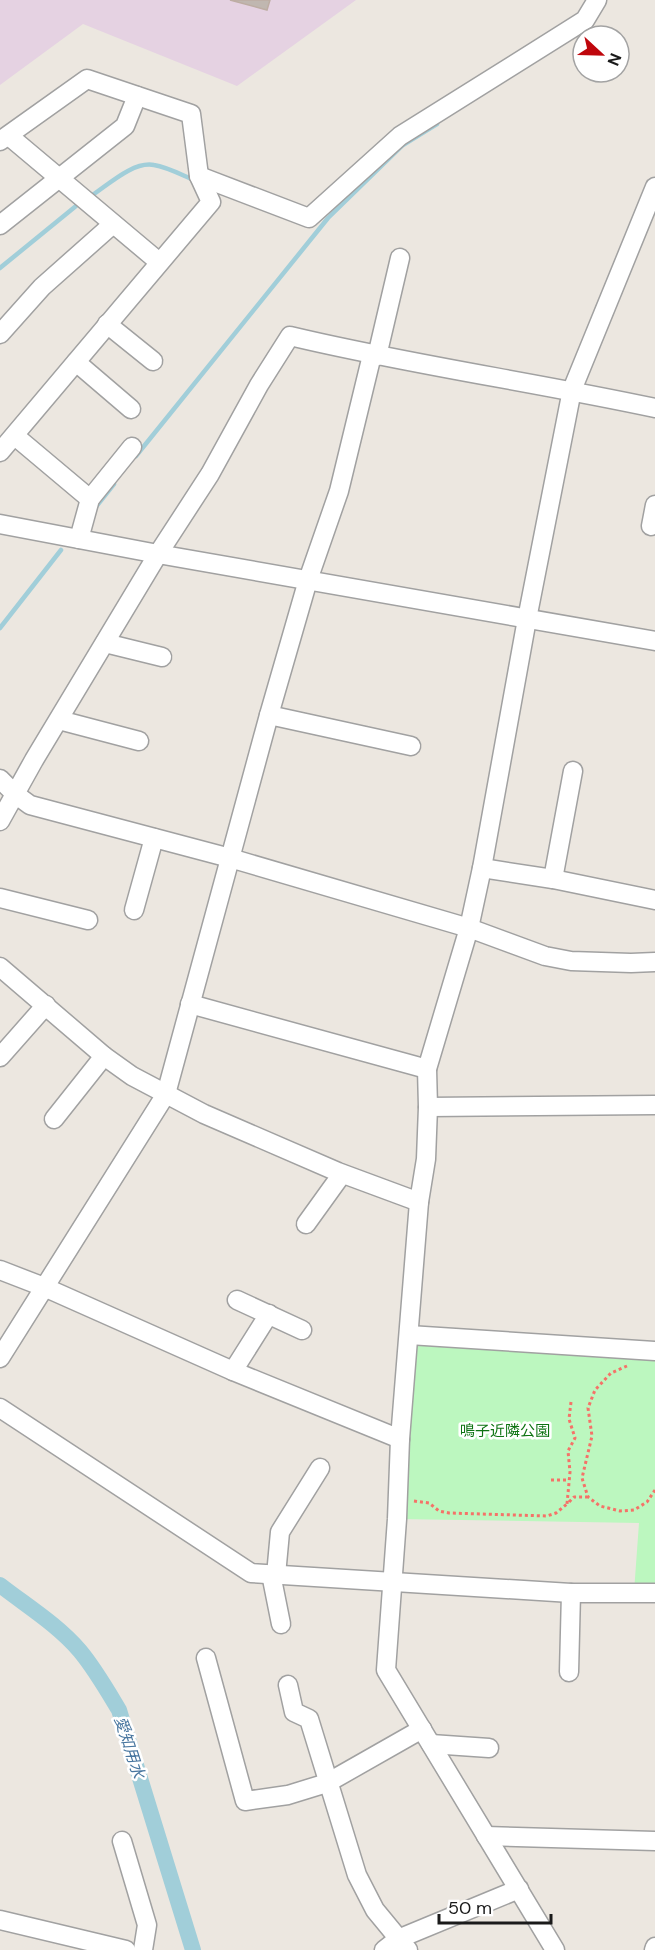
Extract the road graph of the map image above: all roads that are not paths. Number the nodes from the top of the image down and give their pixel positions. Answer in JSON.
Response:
{"nodes":[{"id":1,"x":597,"y":0,"type":"edge"},
{"id":2,"x":137,"y":96,"type":"junction"},
{"id":3,"x":4,"y":138,"type":"edge"},
{"id":4,"x":199,"y":176,"type":"junction"},
{"id":5,"x":58,"y":177,"type":"junction"},
{"id":6,"x":655,"y":187,"type":"edge"},
{"id":7,"x":113,"y":224,"type":"junction"},
{"id":8,"x":0,"y":225,"type":"edge"},
{"id":9,"x":400,"y":258,"type":"dead end"},
{"id":10,"x":159,"y":262,"type":"junction"},
{"id":11,"x":107,"y":324,"type":"junction"},
{"id":12,"x":0,"y":334,"type":"edge"},
{"id":13,"x":374,"y":356,"type":"junction"},
{"id":14,"x":76,"y":362,"type":"junction"},
{"id":15,"x":153,"y":362,"type":"dead end"},
{"id":16,"x":572,"y":390,"type":"junction"},
{"id":17,"x":655,"y":408,"type":"edge"},
{"id":18,"x":131,"y":409,"type":"dead end"},
{"id":19,"x":9,"y":433,"type":"edge"},
{"id":20,"x":132,"y":447,"type":"dead end"},
{"id":21,"x":0,"y":452,"type":"edge"},
{"id":22,"x":90,"y":499,"type":"junction"},
{"id":23,"x":655,"y":505,"type":"edge"},
{"id":24,"x":0,"y":524,"type":"edge"},
{"id":25,"x":651,"y":526,"type":"dead end"},
{"id":26,"x":79,"y":539,"type":"junction"},
{"id":27,"x":158,"y":554,"type":"junction"},
{"id":28,"x":308,"y":580,"type":"junction"},
{"id":29,"x":527,"y":619,"type":"junction"},
{"id":30,"x":655,"y":641,"type":"edge"},
{"id":31,"x":105,"y":643,"type":"junction"},
{"id":32,"x":162,"y":657,"type":"dead end"},
{"id":33,"x":269,"y":715,"type":"junction"},
{"id":34,"x":58,"y":720,"type":"junction"},
{"id":35,"x":140,"y":741,"type":"dead end"},
{"id":36,"x":411,"y":746,"type":"dead end"},
{"id":37,"x":573,"y":771,"type":"dead end"},
{"id":38,"x":0,"y":779,"type":"edge"},
{"id":39,"x":15,"y":795,"type":"junction"},
{"id":40,"x":0,"y":822,"type":"edge"},
{"id":41,"x":154,"y":838,"type":"junction"},
{"id":42,"x":230,"y":858,"type":"junction"},
{"id":43,"x":482,"y":868,"type":"junction"},
{"id":44,"x":553,"y":879,"type":"junction"},
{"id":45,"x":0,"y":898,"type":"edge"},
{"id":46,"x":655,"y":900,"type":"edge"},
{"id":47,"x":134,"y":910,"type":"dead end"},
{"id":48,"x":88,"y":920,"type":"dead end"},
{"id":49,"x":469,"y":928,"type":"junction"},
{"id":50,"x":655,"y":962,"type":"edge"},
{"id":51,"x":0,"y":967,"type":"edge"},
{"id":52,"x":190,"y":1004,"type":"junction"},
{"id":53,"x":46,"y":1005,"type":"junction"},
{"id":54,"x":104,"y":1056,"type":"junction"},
{"id":55,"x":0,"y":1057,"type":"edge"},
{"id":56,"x":427,"y":1069,"type":"junction"},
{"id":57,"x":166,"y":1094,"type":"junction"},
{"id":58,"x":655,"y":1105,"type":"edge"},
{"id":59,"x":428,"y":1107,"type":"junction"},
{"id":60,"x":54,"y":1119,"type":"dead end"},
{"id":61,"x":342,"y":1174,"type":"junction"},
{"id":62,"x":419,"y":1202,"type":"junction"},
{"id":63,"x":306,"y":1224,"type":"dead end"},
{"id":64,"x":0,"y":1270,"type":"edge"},
{"id":65,"x":44,"y":1287,"type":"junction"},
{"id":66,"x":237,"y":1300,"type":"dead end"},
{"id":67,"x":269,"y":1314,"type":"junction"},
{"id":68,"x":302,"y":1330,"type":"dead end"},
{"id":69,"x":409,"y":1335,"type":"junction"},
{"id":70,"x":655,"y":1352,"type":"edge"},
{"id":71,"x":0,"y":1358,"type":"edge"},
{"id":72,"x":233,"y":1371,"type":"junction"},
{"id":73,"x":0,"y":1408,"type":"edge"},
{"id":74,"x":400,"y":1439,"type":"junction"},
{"id":75,"x":320,"y":1468,"type":"dead end"},
{"id":76,"x":274,"y":1574,"type":"junction"},
{"id":77,"x":392,"y":1582,"type":"junction"},
{"id":78,"x":571,"y":1593,"type":"junction"},
{"id":79,"x":655,"y":1593,"type":"edge"},
{"id":80,"x":281,"y":1624,"type":"dead end"},
{"id":81,"x":206,"y":1658,"type":"dead end"},
{"id":82,"x":569,"y":1672,"type":"dead end"},
{"id":83,"x":288,"y":1685,"type":"dead end"},
{"id":84,"x":426,"y":1737,"type":"junction"},
{"id":85,"x":489,"y":1748,"type":"dead end"},
{"id":86,"x":327,"y":1783,"type":"junction"},
{"id":87,"x":486,"y":1836,"type":"junction"},
{"id":88,"x":122,"y":1841,"type":"dead end"},
{"id":89,"x":655,"y":1841,"type":"edge"},
{"id":90,"x":519,"y":1889,"type":"junction"},
{"id":91,"x":0,"y":1920,"type":"edge"},
{"id":92,"x":397,"y":1946,"type":"edge"},
{"id":93,"x":126,"y":1950,"type":"edge"},
{"id":94,"x":143,"y":1950,"type":"edge"},
{"id":95,"x":555,"y":1950,"type":"edge"}],
"edges":[{"from":1,"to":4,"type":"street"},
{"from":2,"to":3,"type":"street"},
{"from":2,"to":4,"type":"street"},
{"from":2,"to":5,"type":"street"},
{"from":3,"to":5,"type":"street"},
{"from":4,"to":10,"type":"street"},
{"from":5,"to":7,"type":"street"},
{"from":5,"to":8,"type":"street"},
{"from":6,"to":16,"type":"street"},
{"from":7,"to":10,"type":"street"},
{"from":7,"to":12,"type":"street"},
{"from":9,"to":13,"type":"street"},
{"from":10,"to":11,"type":"street"},
{"from":11,"to":14,"type":"street"},
{"from":11,"to":15,"type":"street"},
{"from":13,"to":16,"type":"street"},
{"from":13,"to":27,"type":"street"},
{"from":13,"to":28,"type":"street"},
{"from":14,"to":18,"type":"street"},
{"from":14,"to":19,"type":"street"},
{"from":16,"to":17,"type":"street"},
{"from":16,"to":29,"type":"street"},
{"from":19,"to":21,"type":"street"},
{"from":19,"to":22,"type":"street"},
{"from":20,"to":22,"type":"street"},
{"from":22,"to":26,"type":"street"},
{"from":23,"to":25,"type":"street"},
{"from":24,"to":26,"type":"street"},
{"from":26,"to":27,"type":"street"},
{"from":27,"to":28,"type":"street"},
{"from":27,"to":31,"type":"street"},
{"from":28,"to":29,"type":"street"},
{"from":28,"to":33,"type":"street"},
{"from":29,"to":30,"type":"street"},
{"from":29,"to":43,"type":"street"},
{"from":31,"to":32,"type":"street"},
{"from":31,"to":34,"type":"street"},
{"from":33,"to":36,"type":"street"},
{"from":33,"to":42,"type":"street"},
{"from":34,"to":35,"type":"street"},
{"from":34,"to":39,"type":"street"},
{"from":37,"to":44,"type":"street"},
{"from":38,"to":39,"type":"street"},
{"from":39,"to":40,"type":"street"},
{"from":39,"to":41,"type":"street"},
{"from":41,"to":42,"type":"street"},
{"from":41,"to":47,"type":"street"},
{"from":42,"to":49,"type":"street"},
{"from":42,"to":52,"type":"street"},
{"from":43,"to":44,"type":"street"},
{"from":43,"to":49,"type":"street"},
{"from":44,"to":46,"type":"street"},
{"from":45,"to":48,"type":"street"},
{"from":49,"to":50,"type":"street"},
{"from":49,"to":56,"type":"street"},
{"from":51,"to":53,"type":"street"},
{"from":52,"to":56,"type":"street"},
{"from":52,"to":57,"type":"street"},
{"from":53,"to":54,"type":"street"},
{"from":53,"to":55,"type":"street"},
{"from":54,"to":57,"type":"street"},
{"from":54,"to":60,"type":"street"},
{"from":56,"to":59,"type":"street"},
{"from":57,"to":61,"type":"street"},
{"from":57,"to":65,"type":"street"},
{"from":58,"to":59,"type":"street"},
{"from":59,"to":62,"type":"street"},
{"from":61,"to":62,"type":"street"},
{"from":61,"to":63,"type":"street"},
{"from":62,"to":69,"type":"street"},
{"from":64,"to":65,"type":"street"},
{"from":65,"to":71,"type":"street"},
{"from":65,"to":72,"type":"street"},
{"from":66,"to":67,"type":"street"},
{"from":67,"to":68,"type":"street"},
{"from":67,"to":72,"type":"street"},
{"from":69,"to":70,"type":"street"},
{"from":69,"to":74,"type":"street"},
{"from":72,"to":74,"type":"street"},
{"from":73,"to":76,"type":"street"},
{"from":74,"to":77,"type":"street"},
{"from":75,"to":76,"type":"street"},
{"from":76,"to":77,"type":"street"},
{"from":76,"to":80,"type":"street"},
{"from":77,"to":78,"type":"street"},
{"from":77,"to":84,"type":"street"},
{"from":78,"to":79,"type":"street"},
{"from":78,"to":82,"type":"street"},
{"from":81,"to":86,"type":"street"},
{"from":83,"to":86,"type":"street"},
{"from":84,"to":85,"type":"street"},
{"from":84,"to":86,"type":"street"},
{"from":84,"to":87,"type":"street"},
{"from":86,"to":92,"type":"street"},
{"from":87,"to":89,"type":"street"},
{"from":87,"to":90,"type":"street"},
{"from":88,"to":94,"type":"street"},
{"from":90,"to":92,"type":"street"},
{"from":90,"to":95,"type":"street"},
{"from":91,"to":93,"type":"street"}]}
